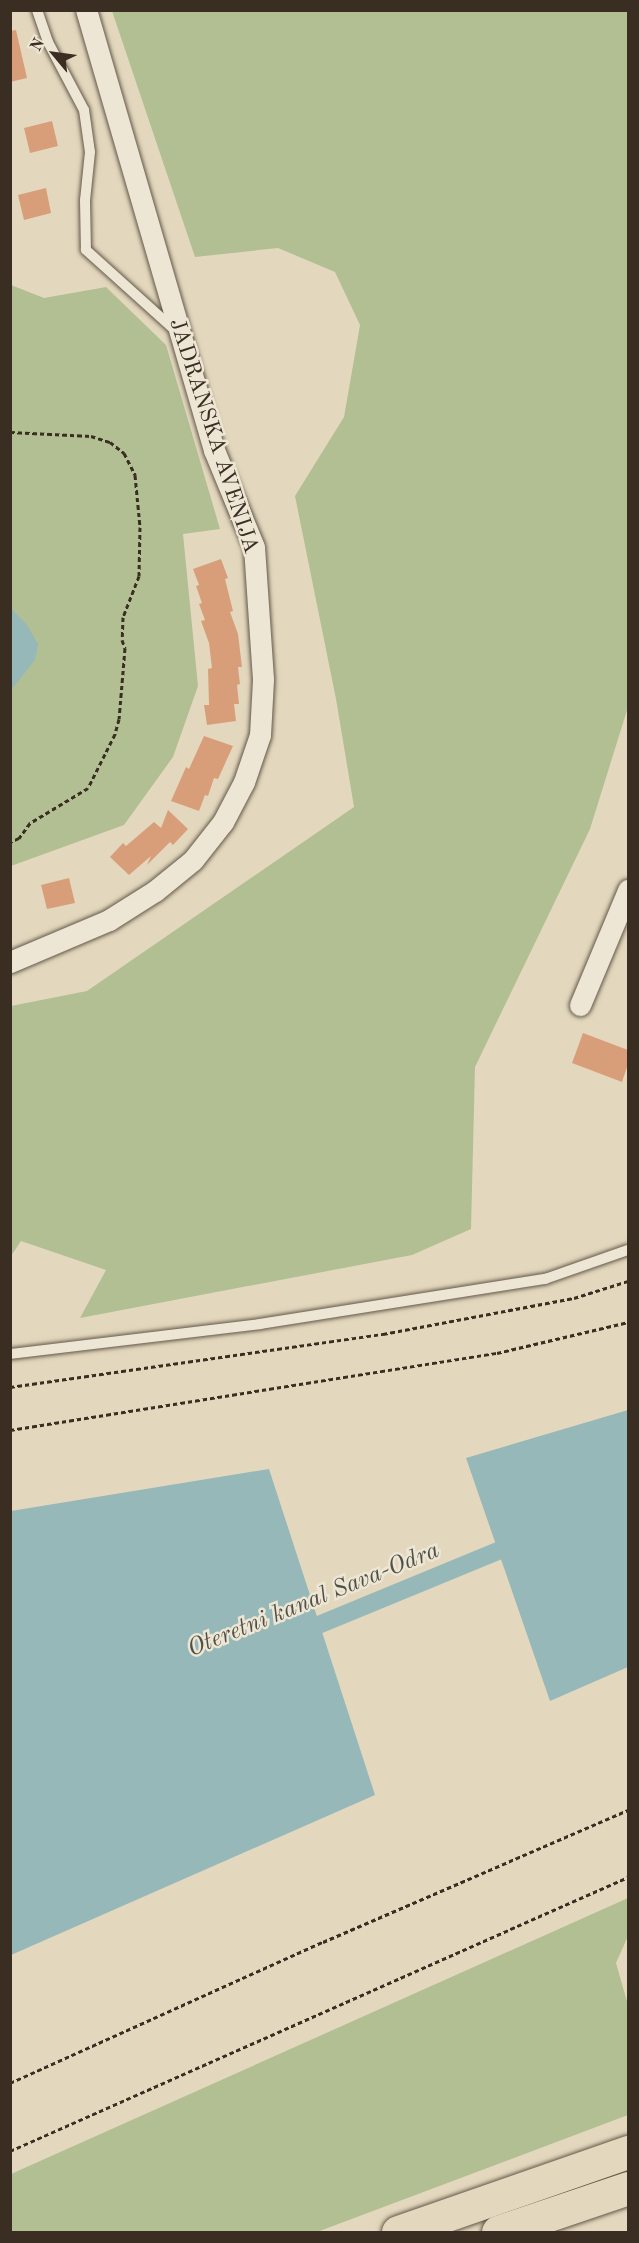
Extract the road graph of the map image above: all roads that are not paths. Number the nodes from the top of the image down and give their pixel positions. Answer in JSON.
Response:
{"nodes":[{"id":1,"x":37,"y":10,"type":"edge"},
{"id":2,"x":86,"y":10,"type":"edge"},
{"id":3,"x":180,"y":334,"type":"junction"},
{"id":4,"x":628,"y":890,"type":"edge"},
{"id":5,"x":10,"y":962,"type":"edge"},
{"id":6,"x":580,"y":1005,"type":"dead end"},
{"id":7,"x":628,"y":1250,"type":"edge"},
{"id":8,"x":10,"y":1354,"type":"edge"},
{"id":9,"x":628,"y":2152,"type":"edge"},
{"id":10,"x":628,"y":2188,"type":"edge"},
{"id":11,"x":398,"y":2232,"type":"edge"},
{"id":12,"x":498,"y":2232,"type":"edge"}],
"edges":[{"from":1,"to":3,"type":"lane"},
{"from":2,"to":3,"type":"street","name":"JADRANSKA AVENIJA"},
{"from":3,"to":5,"type":"street","name":"JADRANSKA AVENIJA"},
{"from":4,"to":6,"type":"street"},
{"from":7,"to":8,"type":"lane"},
{"from":9,"to":11,"type":"highway"},
{"from":10,"to":12,"type":"highway"}]}
